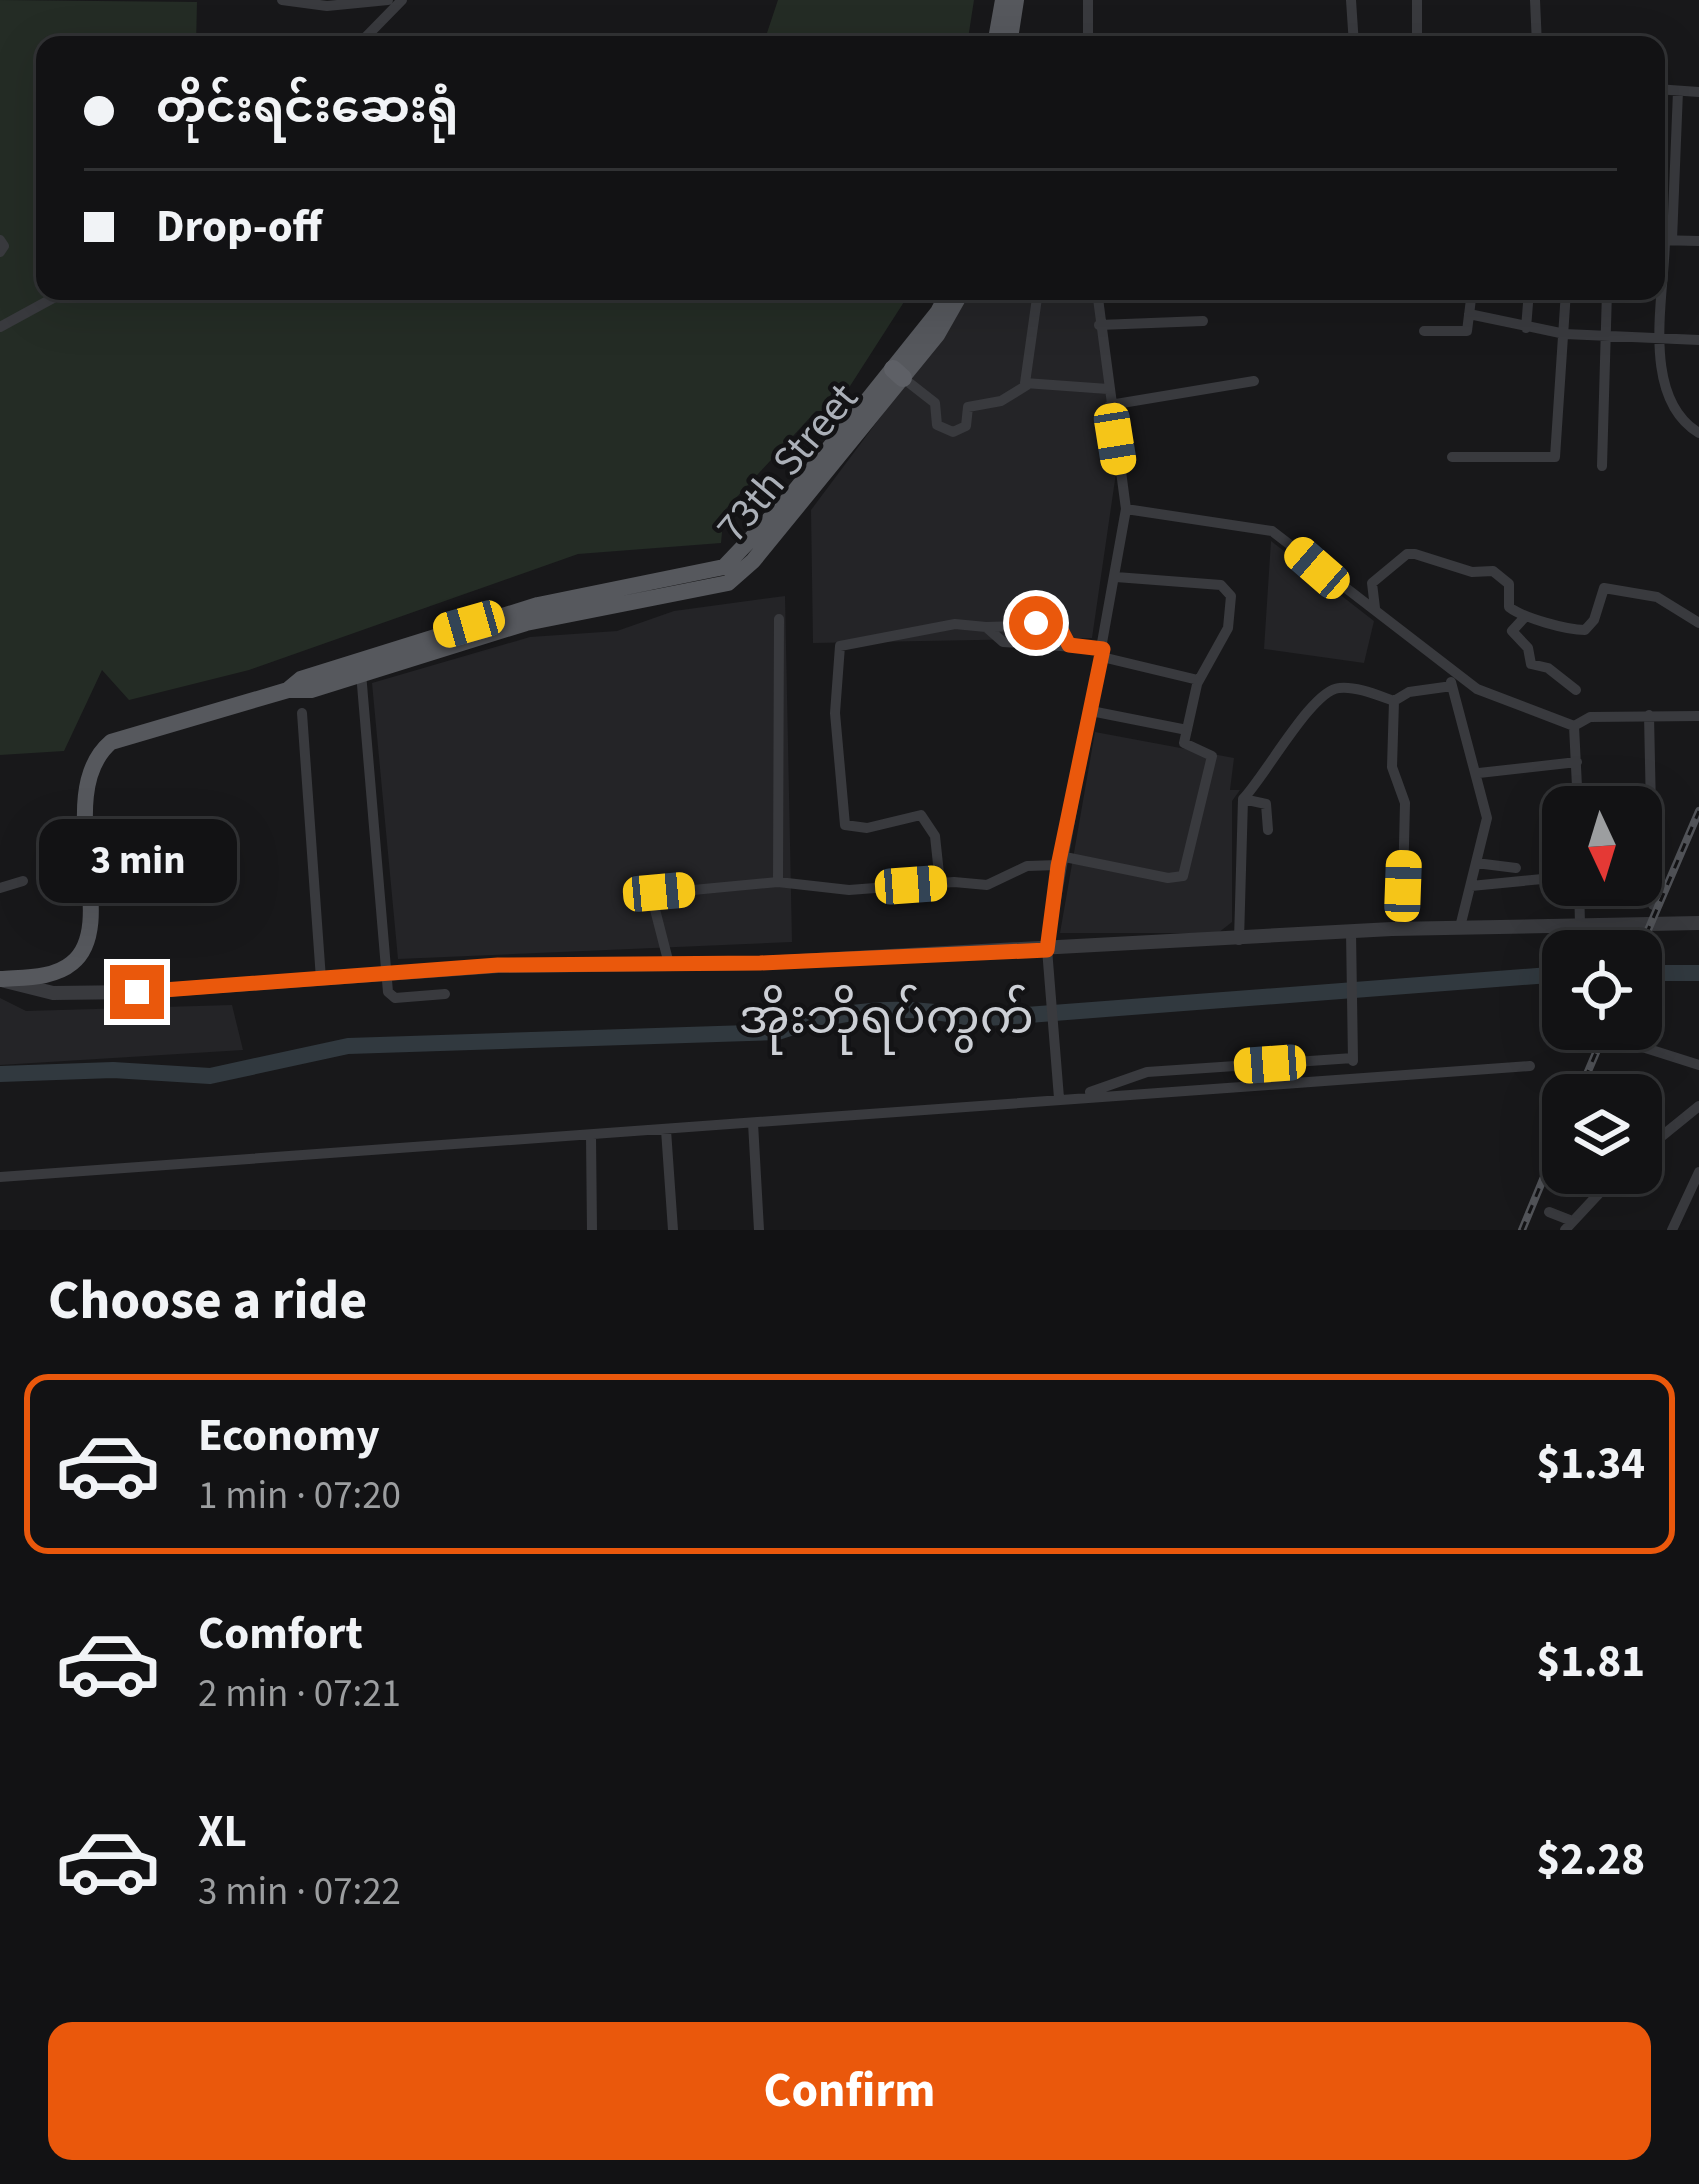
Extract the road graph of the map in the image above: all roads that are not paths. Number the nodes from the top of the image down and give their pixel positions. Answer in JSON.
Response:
{"nodes":[{"id":1,"x":282,"y":0,"type":"edge"},
{"id":2,"x":388,"y":0,"type":"edge"},
{"id":3,"x":402,"y":0,"type":"edge"},
{"id":4,"x":1003,"y":0,"type":"edge"},
{"id":5,"x":1016,"y":0,"type":"edge"},
{"id":6,"x":1088,"y":0,"type":"edge"},
{"id":7,"x":1351,"y":0,"type":"edge"},
{"id":8,"x":1417,"y":0,"type":"edge"},
{"id":9,"x":1535,"y":0,"type":"edge"},
{"id":10,"x":370,"y":36,"type":"edge"},
{"id":11,"x":997,"y":36,"type":"edge"},
{"id":12,"x":1010,"y":36,"type":"edge"},
{"id":13,"x":1088,"y":36,"type":"edge"},
{"id":14,"x":1353,"y":36,"type":"edge"},
{"id":15,"x":1417,"y":36,"type":"edge"},
{"id":16,"x":1537,"y":36,"type":"edge"},
{"id":17,"x":1665,"y":90,"type":"edge"},
{"id":18,"x":1678,"y":91,"type":"junction"},
{"id":19,"x":1699,"y":92,"type":"edge"},
{"id":20,"x":1665,"y":229,"type":"edge"},
{"id":21,"x":0,"y":240,"type":"edge"},
{"id":22,"x":1665,"y":240,"type":"edge"},
{"id":23,"x":1699,"y":241,"type":"edge"},
{"id":24,"x":0,"y":252,"type":"edge"},
{"id":25,"x":50,"y":300,"type":"edge"},
{"id":26,"x":943,"y":300,"type":"edge"},
{"id":27,"x":957,"y":300,"type":"edge"},
{"id":28,"x":1037,"y":300,"type":"edge"},
{"id":29,"x":1098,"y":300,"type":"edge"},
{"id":30,"x":1471,"y":300,"type":"edge"},
{"id":31,"x":1528,"y":300,"type":"edge"},
{"id":32,"x":1566,"y":300,"type":"edge"},
{"id":33,"x":1606,"y":300,"type":"edge"},
{"id":34,"x":1663,"y":300,"type":"edge"},
{"id":35,"x":1469,"y":314,"type":"junction"},
{"id":36,"x":1203,"y":321,"type":"dead end"},
{"id":37,"x":1100,"y":325,"type":"junction"},
{"id":38,"x":0,"y":327,"type":"edge"},
{"id":39,"x":1526,"y":328,"type":"junction"},
{"id":40,"x":1424,"y":331,"type":"dead end"},
{"id":41,"x":1565,"y":334,"type":"junction"},
{"id":42,"x":1606,"y":337,"type":"junction"},
{"id":43,"x":1663,"y":340,"type":"junction"},
{"id":44,"x":1699,"y":340,"type":"edge"},
{"id":45,"x":898,"y":373,"type":"junction"},
{"id":46,"x":1254,"y":381,"type":"dead end"},
{"id":47,"x":1027,"y":385,"type":"junction"},
{"id":48,"x":1108,"y":389,"type":"junction"},
{"id":49,"x":1110,"y":405,"type":"junction"},
{"id":50,"x":1699,"y":433,"type":"edge"},
{"id":51,"x":1452,"y":458,"type":"dead end"},
{"id":52,"x":1602,"y":466,"type":"dead end"},
{"id":53,"x":1126,"y":509,"type":"junction"},
{"id":54,"x":1116,"y":578,"type":"junction"},
{"id":55,"x":1375,"y":608,"type":"junction"},
{"id":56,"x":1523,"y":618,"type":"junction"},
{"id":57,"x":779,"y":619,"type":"dead end"},
{"id":58,"x":1699,"y":623,"type":"edge"},
{"id":59,"x":986,"y":627,"type":"junction"},
{"id":60,"x":1069,"y":645,"type":"junction"},
{"id":61,"x":1103,"y":653,"type":"junction"},
{"id":62,"x":1447,"y":668,"type":"junction"},
{"id":63,"x":361,"y":673,"type":"junction"},
{"id":64,"x":1198,"y":682,"type":"junction"},
{"id":65,"x":1452,"y":686,"type":"junction"},
{"id":66,"x":288,"y":690,"type":"junction"},
{"id":67,"x":1576,"y":690,"type":"dead end"},
{"id":68,"x":1394,"y":700,"type":"junction"},
{"id":69,"x":1091,"y":711,"type":"junction"},
{"id":70,"x":302,"y":712,"type":"dead end"},
{"id":71,"x":1649,"y":715,"type":"junction"},
{"id":72,"x":1699,"y":716,"type":"edge"},
{"id":73,"x":1574,"y":726,"type":"junction"},
{"id":74,"x":1187,"y":730,"type":"junction"},
{"id":75,"x":1577,"y":762,"type":"junction"},
{"id":76,"x":1479,"y":773,"type":"junction"},
{"id":77,"x":1578,"y":786,"type":"edge"},
{"id":78,"x":1650,"y":786,"type":"edge"},
{"id":79,"x":1243,"y":799,"type":"junction"},
{"id":80,"x":1268,"y":830,"type":"dead end"},
{"id":81,"x":208,"y":846,"type":"dead end"},
{"id":82,"x":86,"y":858,"type":"junction"},
{"id":83,"x":1059,"y":861,"type":"junction"},
{"id":84,"x":1476,"y":862,"type":"junction"},
{"id":85,"x":1516,"y":868,"type":"dead end"},
{"id":86,"x":1542,"y":879,"type":"edge"},
{"id":87,"x":23,"y":881,"type":"dead end"},
{"id":88,"x":778,"y":882,"type":"junction"},
{"id":89,"x":940,"y":883,"type":"junction"},
{"id":90,"x":1471,"y":886,"type":"junction"},
{"id":91,"x":0,"y":888,"type":"edge"},
{"id":92,"x":1580,"y":906,"type":"edge"},
{"id":93,"x":1699,"y":923,"type":"edge"},
{"id":94,"x":1580,"y":924,"type":"junction"},
{"id":95,"x":1460,"y":927,"type":"junction"},
{"id":96,"x":1402,"y":928,"type":"junction"},
{"id":97,"x":1352,"y":932,"type":"junction"},
{"id":98,"x":1239,"y":940,"type":"junction"},
{"id":99,"x":1047,"y":950,"type":"junction"},
{"id":100,"x":669,"y":964,"type":"junction"},
{"id":101,"x":386,"y":972,"type":"junction"},
{"id":102,"x":0,"y":979,"type":"edge"},
{"id":103,"x":321,"y":979,"type":"junction"},
{"id":104,"x":445,"y":994,"type":"dead end"},
{"id":105,"x":1652,"y":1050,"type":"edge"},
{"id":106,"x":1352,"y":1058,"type":"junction"},
{"id":107,"x":1699,"y":1065,"type":"edge"},
{"id":108,"x":1530,"y":1066,"type":"dead end"},
{"id":109,"x":1353,"y":1076,"type":"junction"},
{"id":110,"x":1076,"y":1096,"type":"junction"},
{"id":111,"x":1059,"y":1098,"type":"junction"},
{"id":112,"x":1699,"y":1106,"type":"edge"},
{"id":113,"x":752,"y":1123,"type":"junction"},
{"id":114,"x":666,"y":1130,"type":"junction"},
{"id":115,"x":591,"y":1136,"type":"junction"},
{"id":116,"x":1662,"y":1136,"type":"edge"},
{"id":117,"x":1699,"y":1172,"type":"edge"},
{"id":118,"x":0,"y":1177,"type":"edge"},
{"id":119,"x":1598,"y":1194,"type":"edge"},
{"id":120,"x":1549,"y":1212,"type":"dead end"},
{"id":121,"x":1568,"y":1225,"type":"edge"},
{"id":122,"x":592,"y":1230,"type":"edge"},
{"id":123,"x":673,"y":1230,"type":"edge"},
{"id":124,"x":759,"y":1230,"type":"edge"},
{"id":125,"x":1672,"y":1230,"type":"edge"}],
"edges":[{"from":1,"to":2,"type":"street"},
{"from":3,"to":10,"type":"street"},
{"from":4,"to":11,"type":"main road"},
{"from":5,"to":12,"type":"main road"},
{"from":6,"to":13,"type":"street"},
{"from":7,"to":14,"type":"street"},
{"from":8,"to":15,"type":"street"},
{"from":9,"to":16,"type":"street"},
{"from":17,"to":18,"type":"street"},
{"from":18,"to":19,"type":"street"},
{"from":18,"to":20,"type":"street"},
{"from":21,"to":24,"type":"street"},
{"from":22,"to":23,"type":"street"},
{"from":25,"to":38,"type":"street"},
{"from":26,"to":45,"type":"main road","name":"73th Street"},
{"from":27,"to":45,"type":"main road","name":"73th Street"},
{"from":28,"to":47,"type":"street"},
{"from":29,"to":37,"type":"street"},
{"from":30,"to":35,"type":"street"},
{"from":31,"to":39,"type":"street"},
{"from":32,"to":41,"type":"street"},
{"from":33,"to":42,"type":"street"},
{"from":34,"to":43,"type":"street"},
{"from":35,"to":39,"type":"street"},
{"from":35,"to":40,"type":"street"},
{"from":36,"to":37,"type":"street"},
{"from":37,"to":48,"type":"street"},
{"from":39,"to":41,"type":"street"},
{"from":41,"to":42,"type":"street"},
{"from":41,"to":51,"type":"street"},
{"from":42,"to":43,"type":"street"},
{"from":42,"to":52,"type":"street"},
{"from":43,"to":44,"type":"street"},
{"from":43,"to":50,"type":"street"},
{"from":45,"to":47,"type":"street"},
{"from":45,"to":63,"type":"main road","name":"73th Street"},
{"from":45,"to":66,"type":"main road","name":"73th Street"},
{"from":46,"to":49,"type":"street"},
{"from":47,"to":48,"type":"street"},
{"from":48,"to":49,"type":"street"},
{"from":49,"to":53,"type":"street"},
{"from":53,"to":54,"type":"street"},
{"from":53,"to":55,"type":"street"},
{"from":54,"to":61,"type":"street"},
{"from":54,"to":64,"type":"street"},
{"from":55,"to":56,"type":"street"},
{"from":55,"to":62,"type":"street"},
{"from":56,"to":58,"type":"street"},
{"from":56,"to":67,"type":"street"},
{"from":57,"to":88,"type":"street"},
{"from":59,"to":60,"type":"street"},
{"from":59,"to":60,"type":"street"},
{"from":59,"to":89,"type":"street"},
{"from":60,"to":61,"type":"street"},
{"from":61,"to":64,"type":"street"},
{"from":61,"to":69,"type":"street"},
{"from":62,"to":65,"type":"street"},
{"from":62,"to":73,"type":"street"},
{"from":63,"to":66,"type":"main road","name":"73th Street"},
{"from":63,"to":101,"type":"street"},
{"from":64,"to":74,"type":"street"},
{"from":65,"to":68,"type":"street"},
{"from":65,"to":76,"type":"street"},
{"from":66,"to":82,"type":"main road"},
{"from":68,"to":79,"type":"street"},
{"from":68,"to":96,"type":"street"},
{"from":69,"to":74,"type":"street"},
{"from":69,"to":83,"type":"street"},
{"from":70,"to":103,"type":"street"},
{"from":71,"to":72,"type":"street"},
{"from":71,"to":73,"type":"street"},
{"from":71,"to":78,"type":"street"},
{"from":73,"to":75,"type":"street"},
{"from":74,"to":83,"type":"street"},
{"from":75,"to":76,"type":"street"},
{"from":75,"to":77,"type":"street"},
{"from":76,"to":84,"type":"street"},
{"from":79,"to":80,"type":"street"},
{"from":79,"to":98,"type":"street"},
{"from":81,"to":82,"type":"street"},
{"from":82,"to":102,"type":"main road"},
{"from":83,"to":89,"type":"street"},
{"from":83,"to":99,"type":"street"},
{"from":84,"to":85,"type":"street"},
{"from":84,"to":90,"type":"street"},
{"from":86,"to":90,"type":"street"},
{"from":87,"to":91,"type":"street"},
{"from":88,"to":89,"type":"street"},
{"from":88,"to":100,"type":"street"},
{"from":90,"to":95,"type":"street"},
{"from":92,"to":94,"type":"street"},
{"from":93,"to":94,"type":"street"},
{"from":94,"to":95,"type":"street"},
{"from":95,"to":96,"type":"street"},
{"from":96,"to":97,"type":"street"},
{"from":97,"to":98,"type":"street"},
{"from":97,"to":106,"type":"street"},
{"from":98,"to":99,"type":"street"},
{"from":99,"to":100,"type":"street"},
{"from":99,"to":111,"type":"street"},
{"from":100,"to":101,"type":"street"},
{"from":101,"to":103,"type":"street"},
{"from":101,"to":104,"type":"street"},
{"from":102,"to":103,"type":"street"},
{"from":105,"to":107,"type":"street"},
{"from":106,"to":109,"type":"street"},
{"from":106,"to":110,"type":"street"},
{"from":108,"to":109,"type":"street"},
{"from":109,"to":110,"type":"street"},
{"from":110,"to":111,"type":"street"},
{"from":111,"to":113,"type":"street"},
{"from":112,"to":116,"type":"street"},
{"from":113,"to":114,"type":"street"},
{"from":113,"to":124,"type":"street"},
{"from":114,"to":115,"type":"street"},
{"from":114,"to":123,"type":"street"},
{"from":115,"to":118,"type":"street"},
{"from":115,"to":122,"type":"street"},
{"from":117,"to":125,"type":"street"},
{"from":119,"to":121,"type":"street"},
{"from":120,"to":121,"type":"street"}]}
